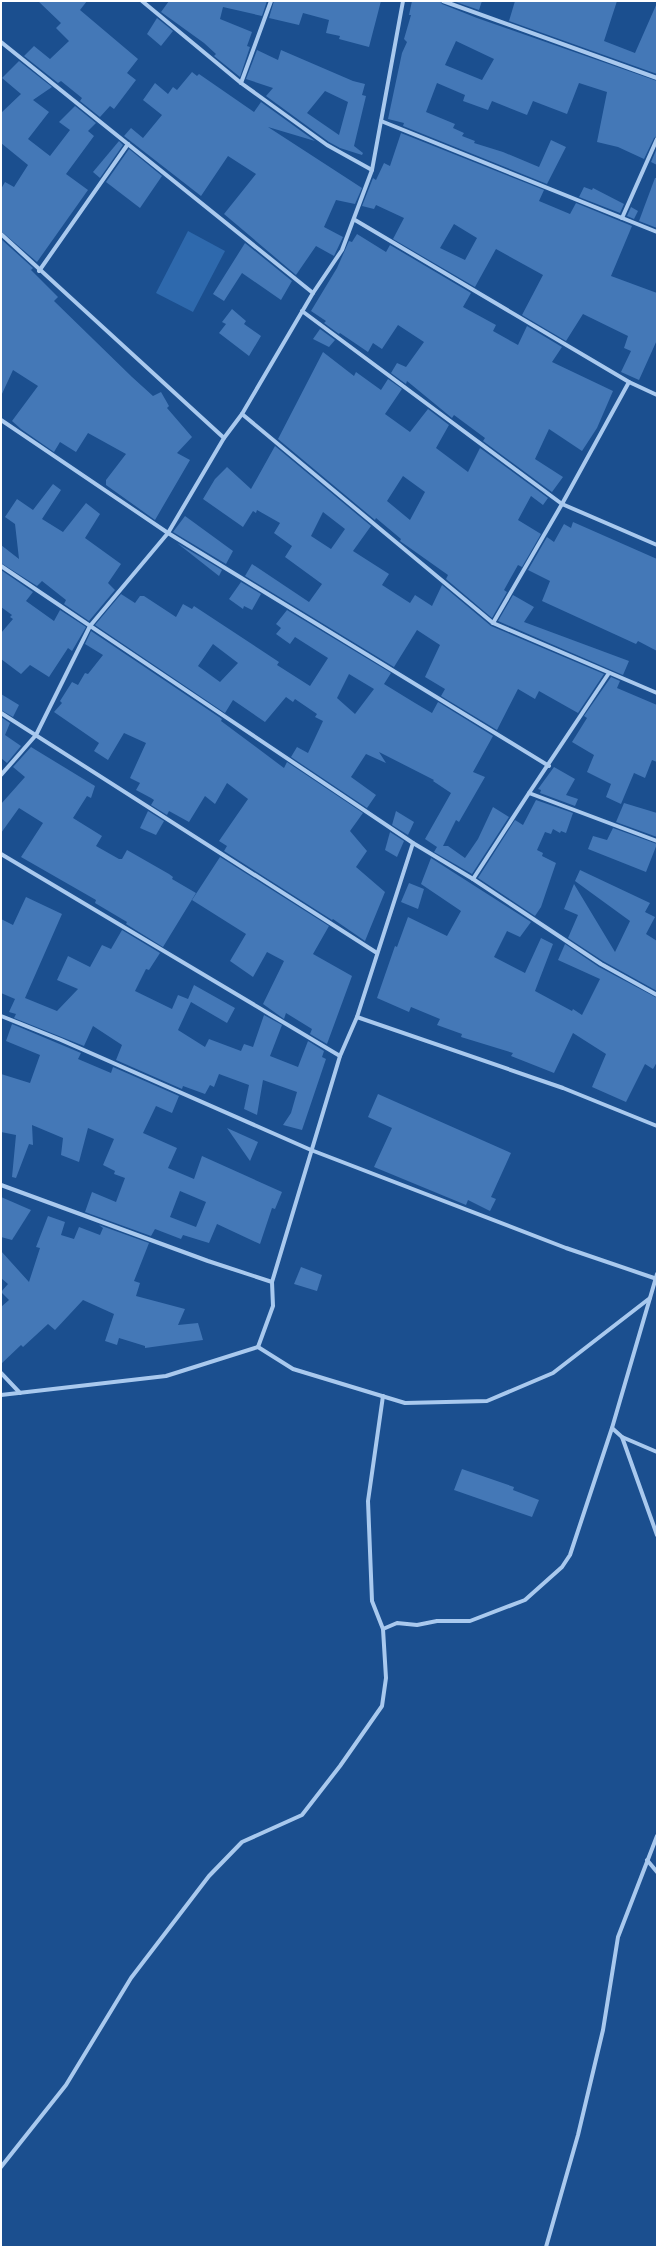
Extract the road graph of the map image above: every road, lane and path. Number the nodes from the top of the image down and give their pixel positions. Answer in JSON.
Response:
{"nodes":[{"id":1,"x":271,"y":1,"type":"edge"},
{"id":2,"x":403,"y":1,"type":"edge"},
{"id":3,"x":442,"y":1,"type":"edge"},
{"id":4,"x":144,"y":2,"type":"edge"},
{"id":5,"x":1,"y":42,"type":"edge"},
{"id":6,"x":657,"y":78,"type":"edge"},
{"id":7,"x":241,"y":84,"type":"junction"},
{"id":8,"x":381,"y":121,"type":"junction"},
{"id":9,"x":657,"y":139,"type":"edge"},
{"id":10,"x":128,"y":144,"type":"junction"},
{"id":11,"x":372,"y":170,"type":"junction"},
{"id":12,"x":622,"y":218,"type":"junction"},
{"id":13,"x":354,"y":220,"type":"junction"},
{"id":14,"x":657,"y":232,"type":"edge"},
{"id":15,"x":1,"y":234,"type":"edge"},
{"id":16,"x":39,"y":271,"type":"junction"},
{"id":17,"x":313,"y":293,"type":"junction"},
{"id":18,"x":302,"y":311,"type":"junction"},
{"id":19,"x":629,"y":382,"type":"junction"},
{"id":20,"x":657,"y":395,"type":"edge"},
{"id":21,"x":242,"y":414,"type":"junction"},
{"id":22,"x":1,"y":420,"type":"edge"},
{"id":23,"x":224,"y":438,"type":"junction"},
{"id":24,"x":562,"y":504,"type":"junction"},
{"id":25,"x":168,"y":533,"type":"junction"},
{"id":26,"x":657,"y":545,"type":"edge"},
{"id":27,"x":1,"y":566,"type":"edge"},
{"id":28,"x":493,"y":623,"type":"junction"},
{"id":29,"x":90,"y":626,"type":"junction"},
{"id":30,"x":609,"y":673,"type":"junction"},
{"id":31,"x":657,"y":693,"type":"edge"},
{"id":32,"x":1,"y":712,"type":"edge"},
{"id":33,"x":36,"y":735,"type":"junction"},
{"id":34,"x":549,"y":766,"type":"junction"},
{"id":35,"x":1,"y":775,"type":"edge"},
{"id":36,"x":529,"y":794,"type":"junction"},
{"id":37,"x":657,"y":841,"type":"edge"},
{"id":38,"x":413,"y":843,"type":"junction"},
{"id":39,"x":1,"y":854,"type":"edge"},
{"id":40,"x":473,"y":879,"type":"junction"},
{"id":41,"x":377,"y":953,"type":"junction"},
{"id":42,"x":657,"y":995,"type":"edge"},
{"id":43,"x":1,"y":1016,"type":"edge"},
{"id":44,"x":357,"y":1017,"type":"junction"},
{"id":45,"x":340,"y":1056,"type":"junction"},
{"id":46,"x":657,"y":1126,"type":"edge"},
{"id":47,"x":311,"y":1150,"type":"junction"},
{"id":48,"x":1,"y":1185,"type":"edge"},
{"id":49,"x":657,"y":1274,"type":"edge"},
{"id":50,"x":656,"y":1279,"type":"edge"},
{"id":51,"x":272,"y":1282,"type":"junction"},
{"id":52,"x":650,"y":1298,"type":"junction"},
{"id":53,"x":258,"y":1347,"type":"junction"},
{"id":54,"x":1,"y":1373,"type":"edge"},
{"id":55,"x":20,"y":1393,"type":"junction"},
{"id":56,"x":1,"y":1395,"type":"edge"},
{"id":57,"x":383,"y":1396,"type":"junction"},
{"id":58,"x":612,"y":1428,"type":"junction"},
{"id":59,"x":622,"y":1437,"type":"junction"},
{"id":60,"x":657,"y":1452,"type":"edge"},
{"id":61,"x":657,"y":1535,"type":"edge"},
{"id":62,"x":383,"y":1629,"type":"junction"},
{"id":63,"x":657,"y":1836,"type":"edge"},
{"id":64,"x":647,"y":1860,"type":"junction"},
{"id":65,"x":657,"y":1872,"type":"edge"},
{"id":66,"x":1,"y":2168,"type":"edge"},
{"id":67,"x":546,"y":2247,"type":"edge"}],
"edges":[{"from":1,"to":7,"type":"street"},
{"from":2,"to":8,"type":"street"},
{"from":3,"to":6,"type":"street"},
{"from":4,"to":7,"type":"street"},
{"from":5,"to":10,"type":"street"},
{"from":7,"to":11,"type":"street"},
{"from":8,"to":11,"type":"street"},
{"from":8,"to":12,"type":"street"},
{"from":9,"to":12,"type":"street"},
{"from":10,"to":16,"type":"street"},
{"from":10,"to":17,"type":"street"},
{"from":11,"to":13,"type":"street"},
{"from":12,"to":14,"type":"street"},
{"from":13,"to":17,"type":"street"},
{"from":13,"to":19,"type":"street"},
{"from":15,"to":16,"type":"street"},
{"from":16,"to":23,"type":"street"},
{"from":17,"to":18,"type":"street"},
{"from":18,"to":21,"type":"street"},
{"from":18,"to":24,"type":"street"},
{"from":19,"to":20,"type":"street"},
{"from":19,"to":24,"type":"street"},
{"from":21,"to":23,"type":"street"},
{"from":21,"to":28,"type":"street"},
{"from":22,"to":25,"type":"street"},
{"from":23,"to":25,"type":"street"},
{"from":24,"to":26,"type":"street"},
{"from":24,"to":28,"type":"street"},
{"from":25,"to":29,"type":"street"},
{"from":25,"to":34,"type":"street"},
{"from":27,"to":29,"type":"street"},
{"from":28,"to":30,"type":"street"},
{"from":29,"to":33,"type":"street"},
{"from":29,"to":38,"type":"street"},
{"from":30,"to":31,"type":"street"},
{"from":30,"to":34,"type":"street"},
{"from":32,"to":33,"type":"street"},
{"from":33,"to":35,"type":"street"},
{"from":33,"to":41,"type":"street"},
{"from":34,"to":36,"type":"street"},
{"from":36,"to":37,"type":"street"},
{"from":36,"to":40,"type":"street"},
{"from":38,"to":40,"type":"street"},
{"from":38,"to":41,"type":"street"},
{"from":39,"to":45,"type":"street"},
{"from":40,"to":42,"type":"street"},
{"from":41,"to":44,"type":"street"},
{"from":43,"to":47,"type":"street"},
{"from":44,"to":45,"type":"street"},
{"from":44,"to":46,"type":"street"},
{"from":45,"to":47,"type":"street"},
{"from":47,"to":50,"type":"street"},
{"from":47,"to":51,"type":"street"},
{"from":48,"to":51,"type":"street"},
{"from":49,"to":50,"type":"street"},
{"from":50,"to":52,"type":"street"},
{"from":51,"to":53,"type":"street"},
{"from":52,"to":57,"type":"street"},
{"from":52,"to":58,"type":"street"},
{"from":53,"to":55,"type":"street"},
{"from":53,"to":57,"type":"street"},
{"from":54,"to":55,"type":"street"},
{"from":55,"to":56,"type":"street"},
{"from":57,"to":62,"type":"street"},
{"from":58,"to":59,"type":"street"},
{"from":58,"to":62,"type":"street"},
{"from":59,"to":60,"type":"street"},
{"from":59,"to":61,"type":"street"},
{"from":62,"to":66,"type":"street"},
{"from":63,"to":64,"type":"street"},
{"from":64,"to":65,"type":"street"},
{"from":64,"to":67,"type":"street"}]}
